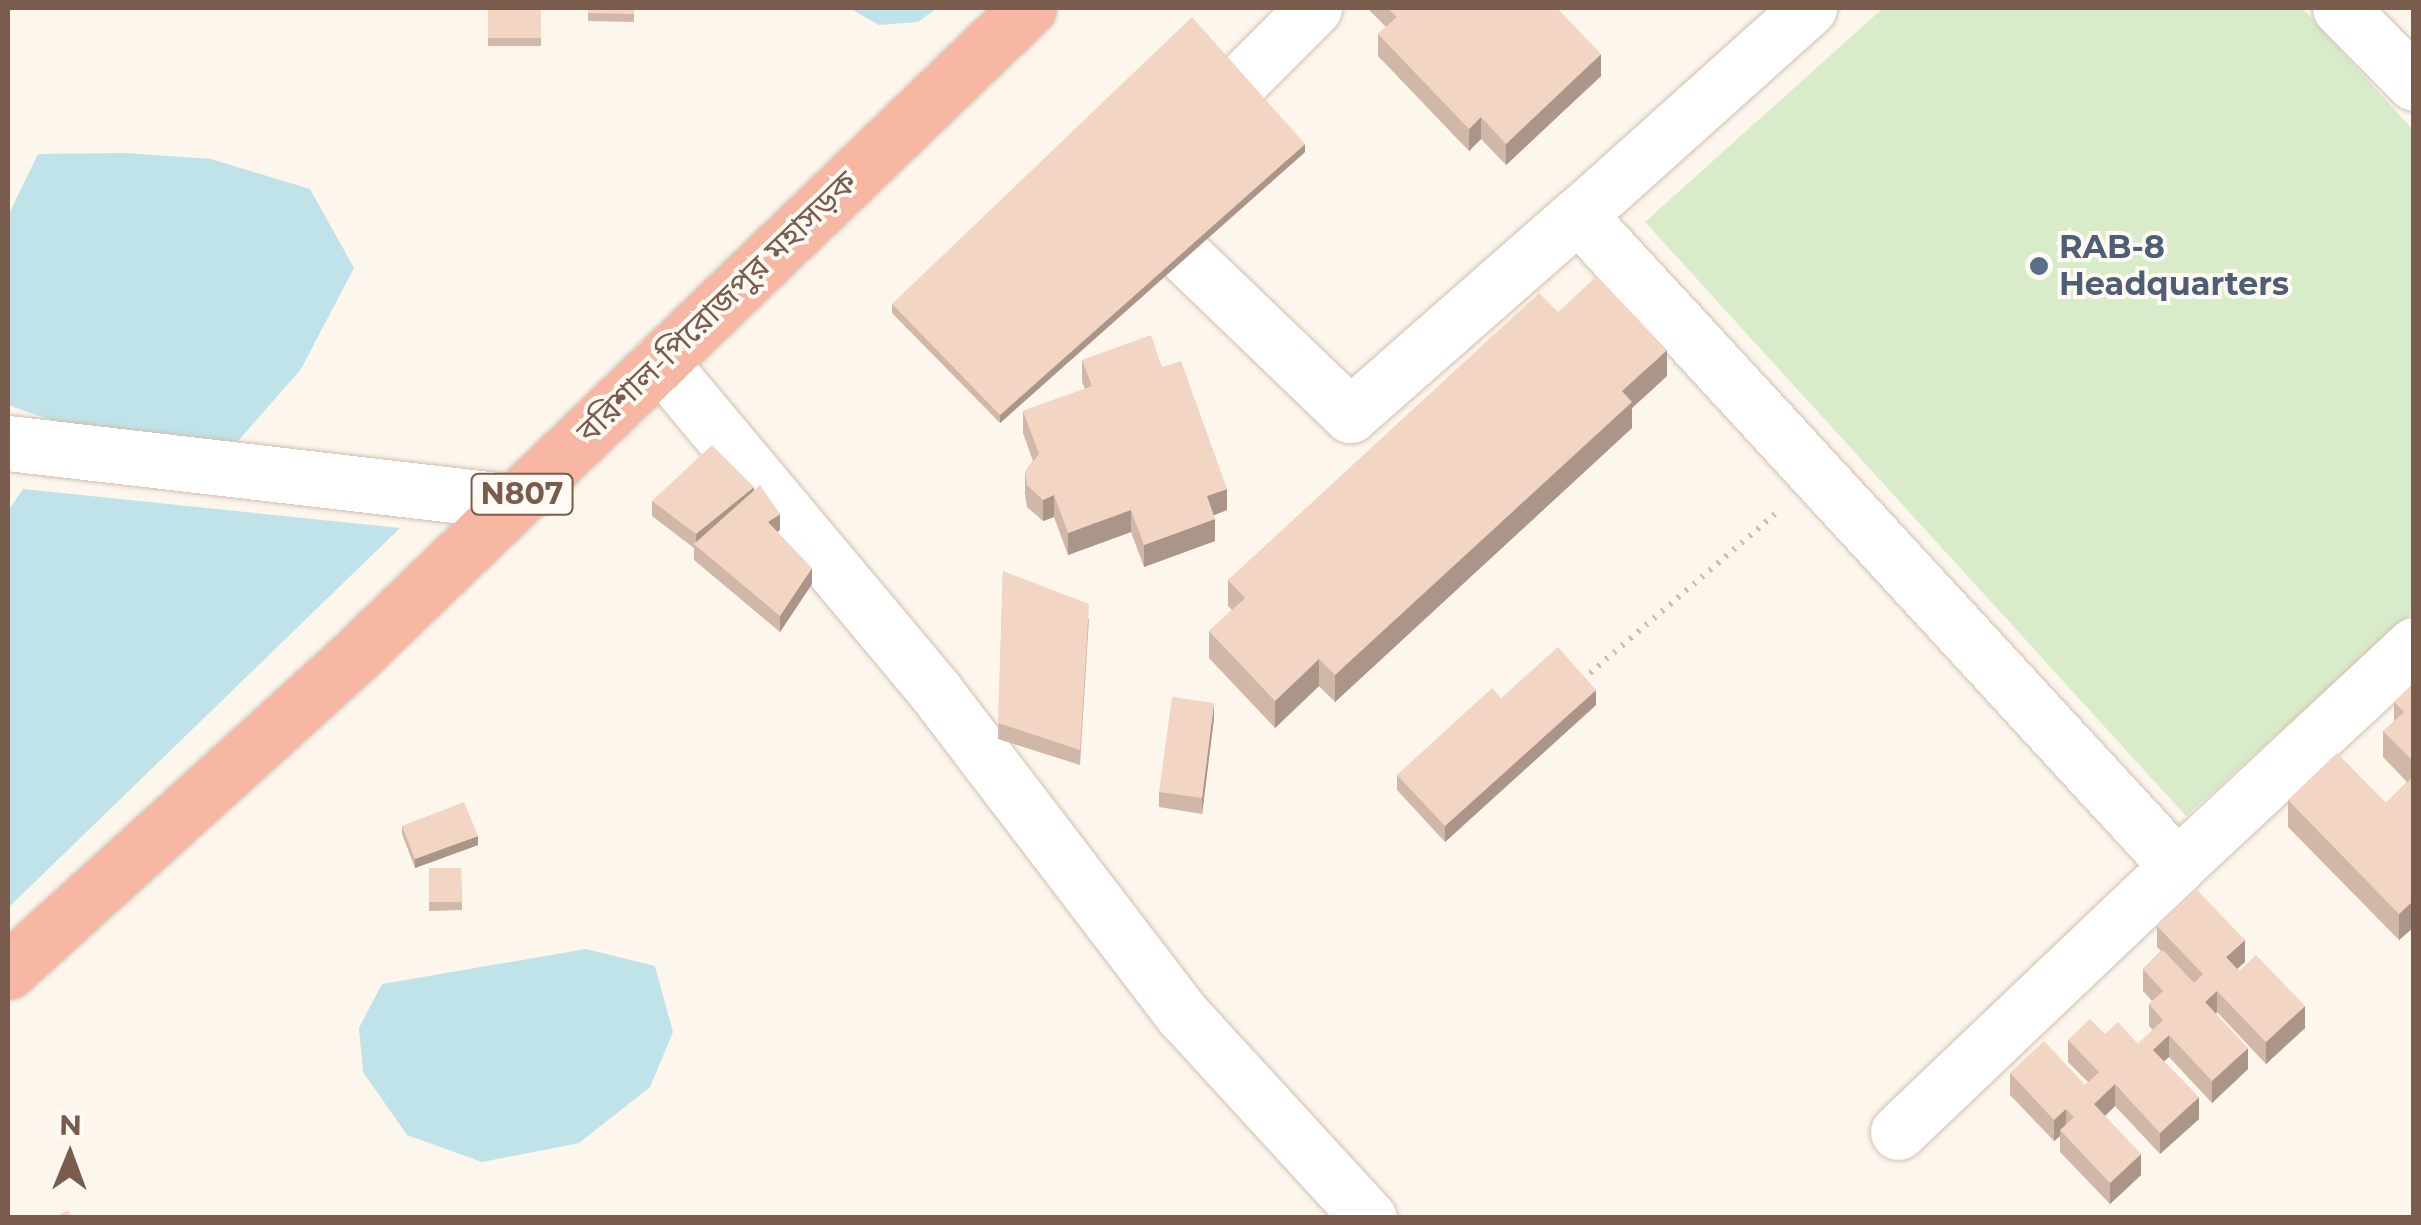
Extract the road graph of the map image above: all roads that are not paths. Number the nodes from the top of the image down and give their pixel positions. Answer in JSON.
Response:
{"nodes":[{"id":1,"x":1028,"y":8,"type":"edge"},
{"id":2,"x":1314,"y":8,"type":"edge"},
{"id":3,"x":1810,"y":8,"type":"edge"},
{"id":4,"x":2340,"y":8,"type":"edge"},
{"id":5,"x":1242,"y":80,"type":"edge"},
{"id":6,"x":2414,"y":82,"type":"edge"},
{"id":7,"x":1578,"y":215,"type":"junction"},
{"id":8,"x":1186,"y":257,"type":"edge"},
{"id":9,"x":660,"y":362,"type":"junction"},
{"id":10,"x":8,"y":444,"type":"edge"},
{"id":11,"x":514,"y":502,"type":"junction"},
{"id":12,"x":2414,"y":645,"type":"edge"},
{"id":13,"x":2176,"y":866,"type":"junction"},
{"id":14,"x":8,"y":971,"type":"edge"},
{"id":15,"x":1898,"y":1132,"type":"dead end"},
{"id":16,"x":1369,"y":1218,"type":"edge"}],
"edges":[{"from":1,"to":9,"type":"highway","name":"বরিশাল-পিরোজপুর মহাসড়ক","number":"N807"},
{"from":2,"to":5,"type":"street"},
{"from":3,"to":7,"type":"street"},
{"from":4,"to":6,"type":"street"},
{"from":7,"to":8,"type":"street"},
{"from":7,"to":13,"type":"street"},
{"from":9,"to":11,"type":"highway","name":"বরিশাল-পিরোজপুর মহাসড়ক","number":"N807"},
{"from":9,"to":16,"type":"street"},
{"from":10,"to":11,"type":"street"},
{"from":11,"to":14,"type":"highway","name":"বরিশাল-পিরোজপুর মহাসড়ক","number":"N807"},
{"from":12,"to":13,"type":"street"},
{"from":13,"to":15,"type":"street"}]}
